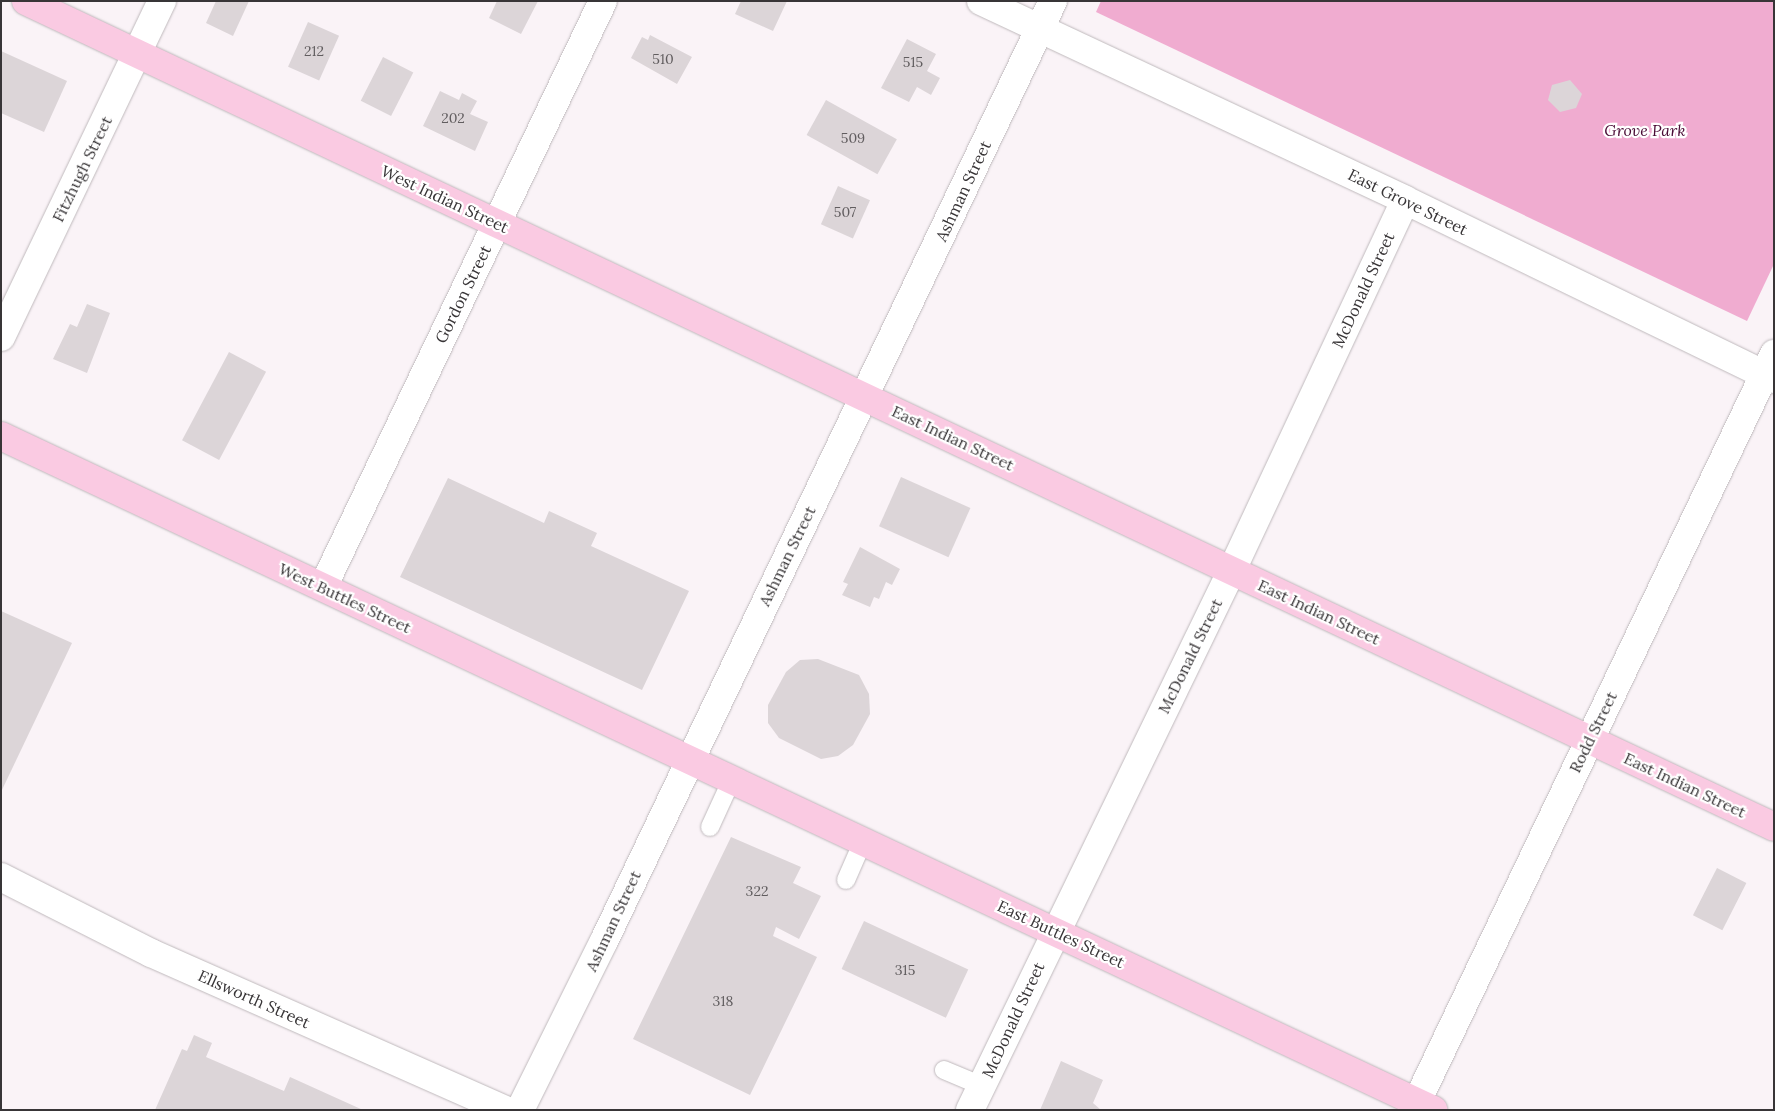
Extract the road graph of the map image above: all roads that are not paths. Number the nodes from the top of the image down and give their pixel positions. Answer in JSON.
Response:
{"nodes":[{"id":1,"x":26,"y":1,"type":"edge"},
{"id":2,"x":162,"y":1,"type":"edge"},
{"id":3,"x":603,"y":1,"type":"edge"},
{"id":4,"x":981,"y":1,"type":"edge"},
{"id":5,"x":1053,"y":1,"type":"edge"},
{"id":6,"x":1040,"y":29,"type":"junction"},
{"id":7,"x":136,"y":54,"type":"junction"},
{"id":8,"x":1405,"y":200,"type":"junction"},
{"id":9,"x":497,"y":224,"type":"junction"},
{"id":10,"x":1,"y":337,"type":"edge"},
{"id":11,"x":1771,"y":369,"type":"edge"},
{"id":12,"x":864,"y":396,"type":"junction"},
{"id":13,"x":1,"y":436,"type":"edge"},
{"id":14,"x":1232,"y":570,"type":"junction"},
{"id":15,"x":323,"y":587,"type":"junction"},
{"id":16,"x":1589,"y":740,"type":"junction"},
{"id":17,"x":689,"y":759,"type":"junction"},
{"id":18,"x":732,"y":779,"type":"junction"},
{"id":19,"x":1774,"y":826,"type":"edge"},
{"id":20,"x":710,"y":827,"type":"dead end"},
{"id":21,"x":863,"y":841,"type":"junction"},
{"id":22,"x":846,"y":880,"type":"dead end"},
{"id":23,"x":3,"y":882,"type":"edge"},
{"id":24,"x":1055,"y":932,"type":"junction"},
{"id":25,"x":944,"y":1070,"type":"dead end"},
{"id":26,"x":982,"y":1086,"type":"junction"},
{"id":27,"x":1421,"y":1107,"type":"edge"},
{"id":28,"x":505,"y":1110,"type":"edge"},
{"id":29,"x":520,"y":1110,"type":"edge"},
{"id":30,"x":970,"y":1110,"type":"edge"}],
"edges":[{"from":1,"to":7,"type":"highway","name":"West Indian Street"},
{"from":2,"to":7,"type":"street","name":"Fitzhugh Street"},
{"from":3,"to":9,"type":"street","name":"Gordon Street"},
{"from":4,"to":6,"type":"street","name":"East Grove Street"},
{"from":5,"to":6,"type":"street","name":"Ashman Street"},
{"from":6,"to":8,"type":"street","name":"East Grove Street"},
{"from":6,"to":12,"type":"street","name":"Ashman Street"},
{"from":7,"to":9,"type":"highway","name":"West Indian Street"},
{"from":7,"to":10,"type":"street","name":"Fitzhugh Street"},
{"from":8,"to":11,"type":"street","name":"East Grove Street"},
{"from":8,"to":14,"type":"street","name":"McDonald Street"},
{"from":9,"to":12,"type":"highway","name":"West Indian Street"},
{"from":9,"to":15,"type":"street","name":"Gordon Street"},
{"from":11,"to":16,"type":"street","name":"Rodd Street"},
{"from":12,"to":14,"type":"highway","name":"East Indian Street"},
{"from":12,"to":17,"type":"street","name":"Ashman Street"},
{"from":13,"to":15,"type":"highway","name":"West Buttles Street"},
{"from":14,"to":16,"type":"highway","name":"East Indian Street"},
{"from":14,"to":24,"type":"street","name":"McDonald Street"},
{"from":15,"to":17,"type":"highway","name":"West Buttles Street"},
{"from":16,"to":19,"type":"highway","name":"East Indian Street"},
{"from":16,"to":27,"type":"street","name":"Rodd Street"},
{"from":17,"to":18,"type":"highway","name":"East Buttles Street"},
{"from":17,"to":29,"type":"street","name":"Ashman Street"},
{"from":18,"to":20,"type":"lane"},
{"from":18,"to":21,"type":"highway","name":"East Buttles Street"},
{"from":21,"to":22,"type":"lane"},
{"from":21,"to":24,"type":"highway","name":"East Buttles Street"},
{"from":23,"to":28,"type":"street","name":"Ellsworth Street"},
{"from":24,"to":26,"type":"street","name":"McDonald Street"},
{"from":24,"to":27,"type":"highway","name":"East Buttles Street"},
{"from":25,"to":26,"type":"lane"},
{"from":26,"to":30,"type":"street","name":"McDonald Street"}]}
